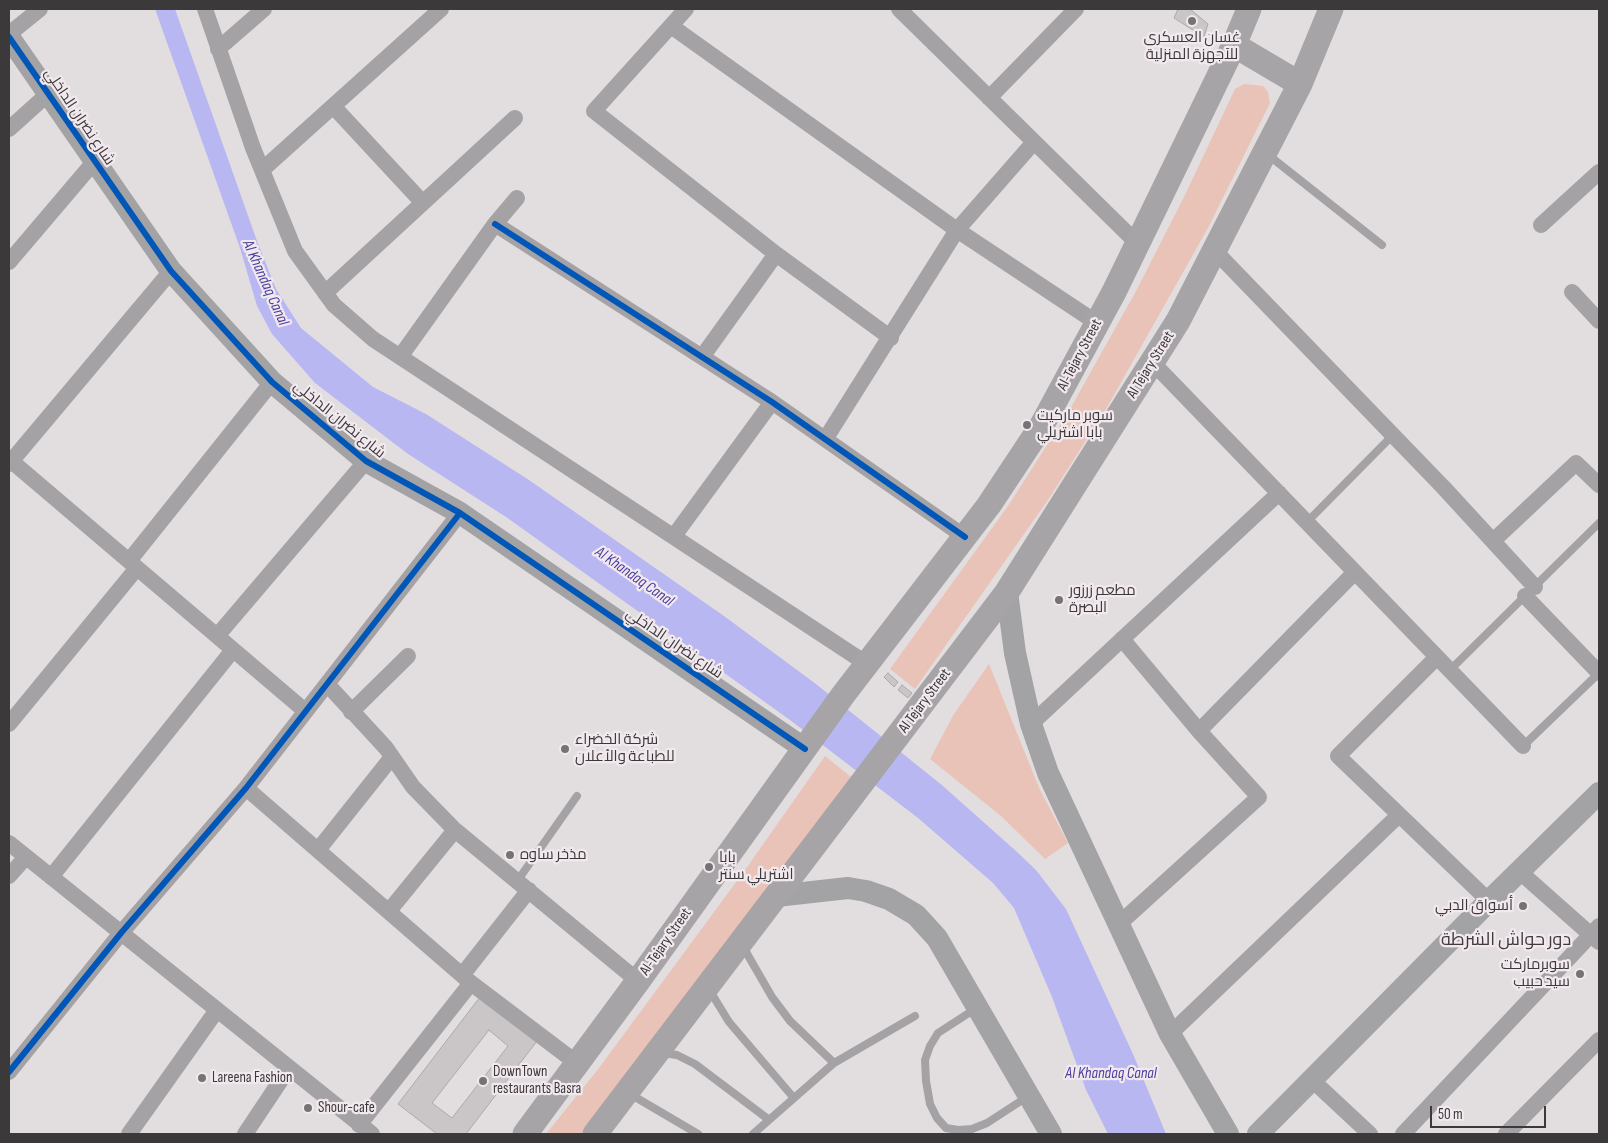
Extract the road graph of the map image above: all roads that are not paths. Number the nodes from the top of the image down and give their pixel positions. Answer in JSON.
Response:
{"nodes":[{"id":1,"x":40,"y":9,"type":"edge"},
{"id":2,"x":205,"y":9,"type":"edge"},
{"id":3,"x":264,"y":9,"type":"edge"},
{"id":4,"x":441,"y":9,"type":"edge"},
{"id":5,"x":686,"y":9,"type":"edge"},
{"id":6,"x":899,"y":9,"type":"edge"},
{"id":7,"x":1076,"y":9,"type":"edge"},
{"id":8,"x":1249,"y":9,"type":"edge"},
{"id":9,"x":1331,"y":9,"type":"edge"},
{"id":10,"x":671,"y":26,"type":"junction"},
{"id":11,"x":9,"y":35,"type":"edge"},
{"id":12,"x":1234,"y":45,"type":"junction"},
{"id":13,"x":218,"y":49,"type":"junction"},
{"id":14,"x":1300,"y":84,"type":"junction"},
{"id":15,"x":49,"y":93,"type":"junction"},
{"id":16,"x":989,"y":98,"type":"junction"},
{"id":17,"x":333,"y":106,"type":"junction"},
{"id":18,"x":515,"y":118,"type":"dead end"},
{"id":19,"x":9,"y":129,"type":"edge"},
{"id":20,"x":1034,"y":142,"type":"junction"},
{"id":21,"x":1265,"y":153,"type":"junction"},
{"id":22,"x":94,"y":162,"type":"junction"},
{"id":23,"x":262,"y":170,"type":"junction"},
{"id":24,"x":1599,"y":172,"type":"edge"},
{"id":25,"x":517,"y":198,"type":"dead end"},
{"id":26,"x":423,"y":203,"type":"junction"},
{"id":27,"x":495,"y":224,"type":"junction"},
{"id":28,"x":1541,"y":225,"type":"dead end"},
{"id":29,"x":957,"y":230,"type":"junction"},
{"id":30,"x":1137,"y":243,"type":"junction"},
{"id":31,"x":1382,"y":245,"type":"dead end"},
{"id":32,"x":1215,"y":251,"type":"junction"},
{"id":33,"x":776,"y":254,"type":"junction"},
{"id":34,"x":9,"y":262,"type":"edge"},
{"id":35,"x":171,"y":271,"type":"junction"},
{"id":36,"x":1572,"y":292,"type":"dead end"},
{"id":37,"x":325,"y":293,"type":"junction"},
{"id":38,"x":1599,"y":320,"type":"edge"},
{"id":39,"x":1097,"y":324,"type":"junction"},
{"id":40,"x":892,"y":338,"type":"junction"},
{"id":41,"x":400,"y":357,"type":"junction"},
{"id":42,"x":702,"y":357,"type":"junction"},
{"id":43,"x":1153,"y":363,"type":"junction"},
{"id":44,"x":272,"y":382,"type":"junction"},
{"id":45,"x":772,"y":402,"type":"junction"},
{"id":46,"x":1393,"y":435,"type":"junction"},
{"id":47,"x":826,"y":438,"type":"junction"},
{"id":48,"x":10,"y":461,"type":"edge"},
{"id":49,"x":366,"y":461,"type":"junction"},
{"id":50,"x":1599,"y":485,"type":"edge"},
{"id":51,"x":1279,"y":493,"type":"junction"},
{"id":52,"x":460,"y":513,"type":"junction"},
{"id":53,"x":1307,"y":522,"type":"junction"},
{"id":54,"x":1599,"y":523,"type":"edge"},
{"id":55,"x":674,"y":536,"type":"junction"},
{"id":56,"x":965,"y":537,"type":"junction"},
{"id":57,"x":1493,"y":541,"type":"junction"},
{"id":58,"x":133,"y":564,"type":"junction"},
{"id":59,"x":1355,"y":572,"type":"junction"},
{"id":60,"x":1530,"y":591,"type":"junction"},
{"id":61,"x":1007,"y":592,"type":"junction"},
{"id":62,"x":217,"y":636,"type":"junction"},
{"id":63,"x":1122,"y":639,"type":"junction"},
{"id":64,"x":233,"y":650,"type":"junction"},
{"id":65,"x":408,"y":656,"type":"dead end"},
{"id":66,"x":1437,"y":657,"type":"junction"},
{"id":67,"x":867,"y":664,"type":"junction"},
{"id":68,"x":1450,"y":670,"type":"junction"},
{"id":69,"x":1599,"y":673,"type":"edge"},
{"id":70,"x":327,"y":684,"type":"junction"},
{"id":71,"x":304,"y":710,"type":"junction"},
{"id":72,"x":351,"y":712,"type":"junction"},
{"id":73,"x":9,"y":724,"type":"edge"},
{"id":74,"x":1031,"y":724,"type":"junction"},
{"id":75,"x":1199,"y":732,"type":"junction"},
{"id":76,"x":1523,"y":746,"type":"joint"},
{"id":77,"x":804,"y":749,"type":"junction"},
{"id":78,"x":392,"y":757,"type":"junction"},
{"id":79,"x":246,"y":788,"type":"junction"},
{"id":80,"x":1599,"y":793,"type":"edge"},
{"id":81,"x":577,"y":796,"type":"dead end"},
{"id":82,"x":1399,"y":815,"type":"junction"},
{"id":83,"x":455,"y":830,"type":"junction"},
{"id":84,"x":9,"y":843,"type":"edge"},
{"id":85,"x":318,"y":850,"type":"junction"},
{"id":86,"x":26,"y":857,"type":"junction"},
{"id":87,"x":1520,"y":872,"type":"junction"},
{"id":88,"x":9,"y":876,"type":"edge"},
{"id":89,"x":51,"y":877,"type":"junction"},
{"id":90,"x":524,"y":885,"type":"junction"},
{"id":91,"x":776,"y":896,"type":"junction"},
{"id":92,"x":1488,"y":901,"type":"junction"},
{"id":93,"x":389,"y":911,"type":"junction"},
{"id":94,"x":1120,"y":923,"type":"junction"},
{"id":95,"x":122,"y":933,"type":"junction"},
{"id":96,"x":1596,"y":934,"type":"edge"},
{"id":97,"x":741,"y":943,"type":"junction"},
{"id":98,"x":467,"y":979,"type":"junction"},
{"id":99,"x":638,"y":981,"type":"junction"},
{"id":100,"x":708,"y":986,"type":"junction"},
{"id":101,"x":977,"y":1008,"type":"junction"},
{"id":102,"x":216,"y":1010,"type":"junction"},
{"id":103,"x":916,"y":1016,"type":"dead end"},
{"id":104,"x":1170,"y":1034,"type":"junction"},
{"id":105,"x":1599,"y":1040,"type":"edge"},
{"id":106,"x":658,"y":1053,"type":"junction"},
{"id":107,"x":834,"y":1063,"type":"junction"},
{"id":108,"x":578,"y":1064,"type":"junction"},
{"id":109,"x":289,"y":1068,"type":"junction"},
{"id":110,"x":9,"y":1072,"type":"edge"},
{"id":111,"x":1311,"y":1079,"type":"junction"},
{"id":112,"x":628,"y":1093,"type":"junction"},
{"id":113,"x":1029,"y":1096,"type":"junction"},
{"id":114,"x":793,"y":1098,"type":"junction"},
{"id":115,"x":768,"y":1119,"type":"junction"},
{"id":116,"x":366,"y":1129,"type":"edge"},
{"id":117,"x":129,"y":1134,"type":"edge"},
{"id":118,"x":245,"y":1134,"type":"edge"},
{"id":119,"x":525,"y":1134,"type":"edge"},
{"id":120,"x":595,"y":1134,"type":"edge"},
{"id":121,"x":698,"y":1134,"type":"edge"},
{"id":122,"x":753,"y":1134,"type":"edge"},
{"id":123,"x":1052,"y":1134,"type":"edge"},
{"id":124,"x":1228,"y":1134,"type":"edge"},
{"id":125,"x":1258,"y":1134,"type":"edge"},
{"id":126,"x":1370,"y":1134,"type":"edge"},
{"id":127,"x":1402,"y":1134,"type":"edge"},
{"id":128,"x":1506,"y":1134,"type":"edge"}],
"edges":[{"from":1,"to":11,"type":"street"},
{"from":2,"to":13,"type":"street"},
{"from":3,"to":13,"type":"street"},
{"from":4,"to":17,"type":"street"},
{"from":5,"to":10,"type":"street"},
{"from":6,"to":16,"type":"street"},
{"from":7,"to":16,"type":"street"},
{"from":8,"to":12,"type":"main road","name":"Al-Tejary Street"},
{"from":9,"to":14,"type":"main road","name":"Al Tejary Street"},
{"from":10,"to":29,"type":"street"},
{"from":10,"to":33,"type":"street"},
{"from":11,"to":15,"type":"street","name":"شارع نضران الداخلي"},
{"from":12,"to":14,"type":"main road"},
{"from":12,"to":30,"type":"main road","name":"Al-Tejary Street"},
{"from":13,"to":23,"type":"street"},
{"from":14,"to":21,"type":"main road","name":"Al Tejary Street"},
{"from":15,"to":19,"type":"street"},
{"from":15,"to":22,"type":"street","name":"شارع نضران الداخلي"},
{"from":16,"to":20,"type":"street"},
{"from":17,"to":23,"type":"street"},
{"from":17,"to":26,"type":"street"},
{"from":18,"to":26,"type":"street"},
{"from":20,"to":29,"type":"street"},
{"from":20,"to":30,"type":"street"},
{"from":21,"to":31,"type":"lane"},
{"from":21,"to":32,"type":"main road","name":"Al Tejary Street"},
{"from":22,"to":34,"type":"street"},
{"from":22,"to":35,"type":"street","name":"شارع نضران الداخلي"},
{"from":23,"to":37,"type":"street"},
{"from":24,"to":28,"type":"street"},
{"from":25,"to":27,"type":"street"},
{"from":26,"to":37,"type":"street"},
{"from":27,"to":41,"type":"street"},
{"from":27,"to":42,"type":"street"},
{"from":29,"to":39,"type":"street"},
{"from":29,"to":40,"type":"street"},
{"from":30,"to":39,"type":"main road","name":"Al-Tejary Street"},
{"from":32,"to":43,"type":"main road","name":"Al Tejary Street"},
{"from":32,"to":46,"type":"street"},
{"from":33,"to":40,"type":"street"},
{"from":33,"to":42,"type":"street"},
{"from":35,"to":44,"type":"street","name":"شارع نضران الداخلي"},
{"from":35,"to":48,"type":"street"},
{"from":36,"to":38,"type":"street"},
{"from":37,"to":41,"type":"street"},
{"from":39,"to":56,"type":"main road","name":"Al-Tejary Street"},
{"from":40,"to":47,"type":"street"},
{"from":41,"to":55,"type":"street"},
{"from":42,"to":45,"type":"street"},
{"from":43,"to":51,"type":"street"},
{"from":43,"to":61,"type":"main road","name":"Al Tejary Street"},
{"from":44,"to":49,"type":"street","name":"شارع نضران الداخلي"},
{"from":44,"to":58,"type":"street"},
{"from":45,"to":47,"type":"street"},
{"from":45,"to":55,"type":"street"},
{"from":46,"to":53,"type":"lane"},
{"from":46,"to":57,"type":"street"},
{"from":47,"to":56,"type":"street"},
{"from":48,"to":58,"type":"street"},
{"from":49,"to":52,"type":"street","name":"شارع نضران الداخلي"},
{"from":49,"to":62,"type":"street"},
{"from":50,"to":57,"type":"street"},
{"from":51,"to":53,"type":"street"},
{"from":51,"to":63,"type":"street"},
{"from":52,"to":70,"type":"street"},
{"from":52,"to":77,"type":"street","name":"شارع نضران الداخلي"},
{"from":53,"to":59,"type":"street"},
{"from":54,"to":60,"type":"lane"},
{"from":55,"to":67,"type":"street"},
{"from":56,"to":67,"type":"main road","name":"Al-Tejary Street"},
{"from":57,"to":60,"type":"street"},
{"from":58,"to":62,"type":"street"},
{"from":58,"to":73,"type":"street"},
{"from":59,"to":66,"type":"street"},
{"from":59,"to":75,"type":"street"},
{"from":60,"to":68,"type":"lane"},
{"from":60,"to":69,"type":"street"},
{"from":61,"to":74,"type":"street"},
{"from":61,"to":91,"type":"main road","name":"Al Tejary Street"},
{"from":62,"to":64,"type":"street"},
{"from":63,"to":74,"type":"street"},
{"from":63,"to":75,"type":"street"},
{"from":64,"to":71,"type":"street"},
{"from":64,"to":89,"type":"street"},
{"from":65,"to":72,"type":"street"},
{"from":66,"to":68,"type":"street"},
{"from":66,"to":82,"type":"street"},
{"from":67,"to":77,"type":"main road","name":"Al-Tejary Street"},
{"from":68,"to":76,"type":"street"},
{"from":69,"to":76,"type":"lane"},
{"from":70,"to":71,"type":"street"},
{"from":70,"to":72,"type":"street"},
{"from":71,"to":79,"type":"street"},
{"from":72,"to":78,"type":"street"},
{"from":74,"to":94,"type":"street"},
{"from":75,"to":94,"type":"street"},
{"from":77,"to":99,"type":"main road","name":"Al-Tejary Street"},
{"from":78,"to":83,"type":"street"},
{"from":78,"to":85,"type":"street"},
{"from":79,"to":85,"type":"street"},
{"from":79,"to":95,"type":"street"},
{"from":80,"to":87,"type":"street"},
{"from":81,"to":90,"type":"lane"},
{"from":82,"to":92,"type":"street"},
{"from":82,"to":104,"type":"street"},
{"from":83,"to":90,"type":"street"},
{"from":83,"to":93,"type":"street"},
{"from":84,"to":86,"type":"street"},
{"from":85,"to":93,"type":"street"},
{"from":86,"to":88,"type":"street"},
{"from":86,"to":89,"type":"street"},
{"from":87,"to":92,"type":"street"},
{"from":87,"to":96,"type":"street"},
{"from":89,"to":95,"type":"street"},
{"from":90,"to":98,"type":"street"},
{"from":90,"to":99,"type":"street"},
{"from":91,"to":97,"type":"main road"},
{"from":91,"to":101,"type":"street"},
{"from":92,"to":111,"type":"street"},
{"from":93,"to":98,"type":"street"},
{"from":94,"to":104,"type":"street"},
{"from":95,"to":102,"type":"street"},
{"from":95,"to":110,"type":"street"},
{"from":96,"to":127,"type":"street"},
{"from":97,"to":100,"type":"main road"},
{"from":97,"to":107,"type":"lane"},
{"from":98,"to":108,"type":"street"},
{"from":98,"to":116,"type":"street"},
{"from":99,"to":108,"type":"main road","name":"Al-Tejary Street"},
{"from":100,"to":106,"type":"main road"},
{"from":100,"to":114,"type":"lane"},
{"from":101,"to":113,"type":"street"},
{"from":101,"to":113,"type":"lane"},
{"from":102,"to":109,"type":"street"},
{"from":102,"to":117,"type":"street"},
{"from":103,"to":107,"type":"lane"},
{"from":104,"to":124,"type":"street"},
{"from":105,"to":128,"type":"street"},
{"from":106,"to":112,"type":"main road"},
{"from":106,"to":115,"type":"lane"},
{"from":107,"to":114,"type":"lane"},
{"from":108,"to":119,"type":"main road","name":"Al-Tejary Street"},
{"from":109,"to":116,"type":"street"},
{"from":109,"to":118,"type":"street"},
{"from":111,"to":125,"type":"street"},
{"from":111,"to":126,"type":"street"},
{"from":112,"to":120,"type":"main road"},
{"from":112,"to":121,"type":"lane"},
{"from":113,"to":123,"type":"street"},
{"from":114,"to":115,"type":"lane"},
{"from":115,"to":122,"type":"lane"}]}
